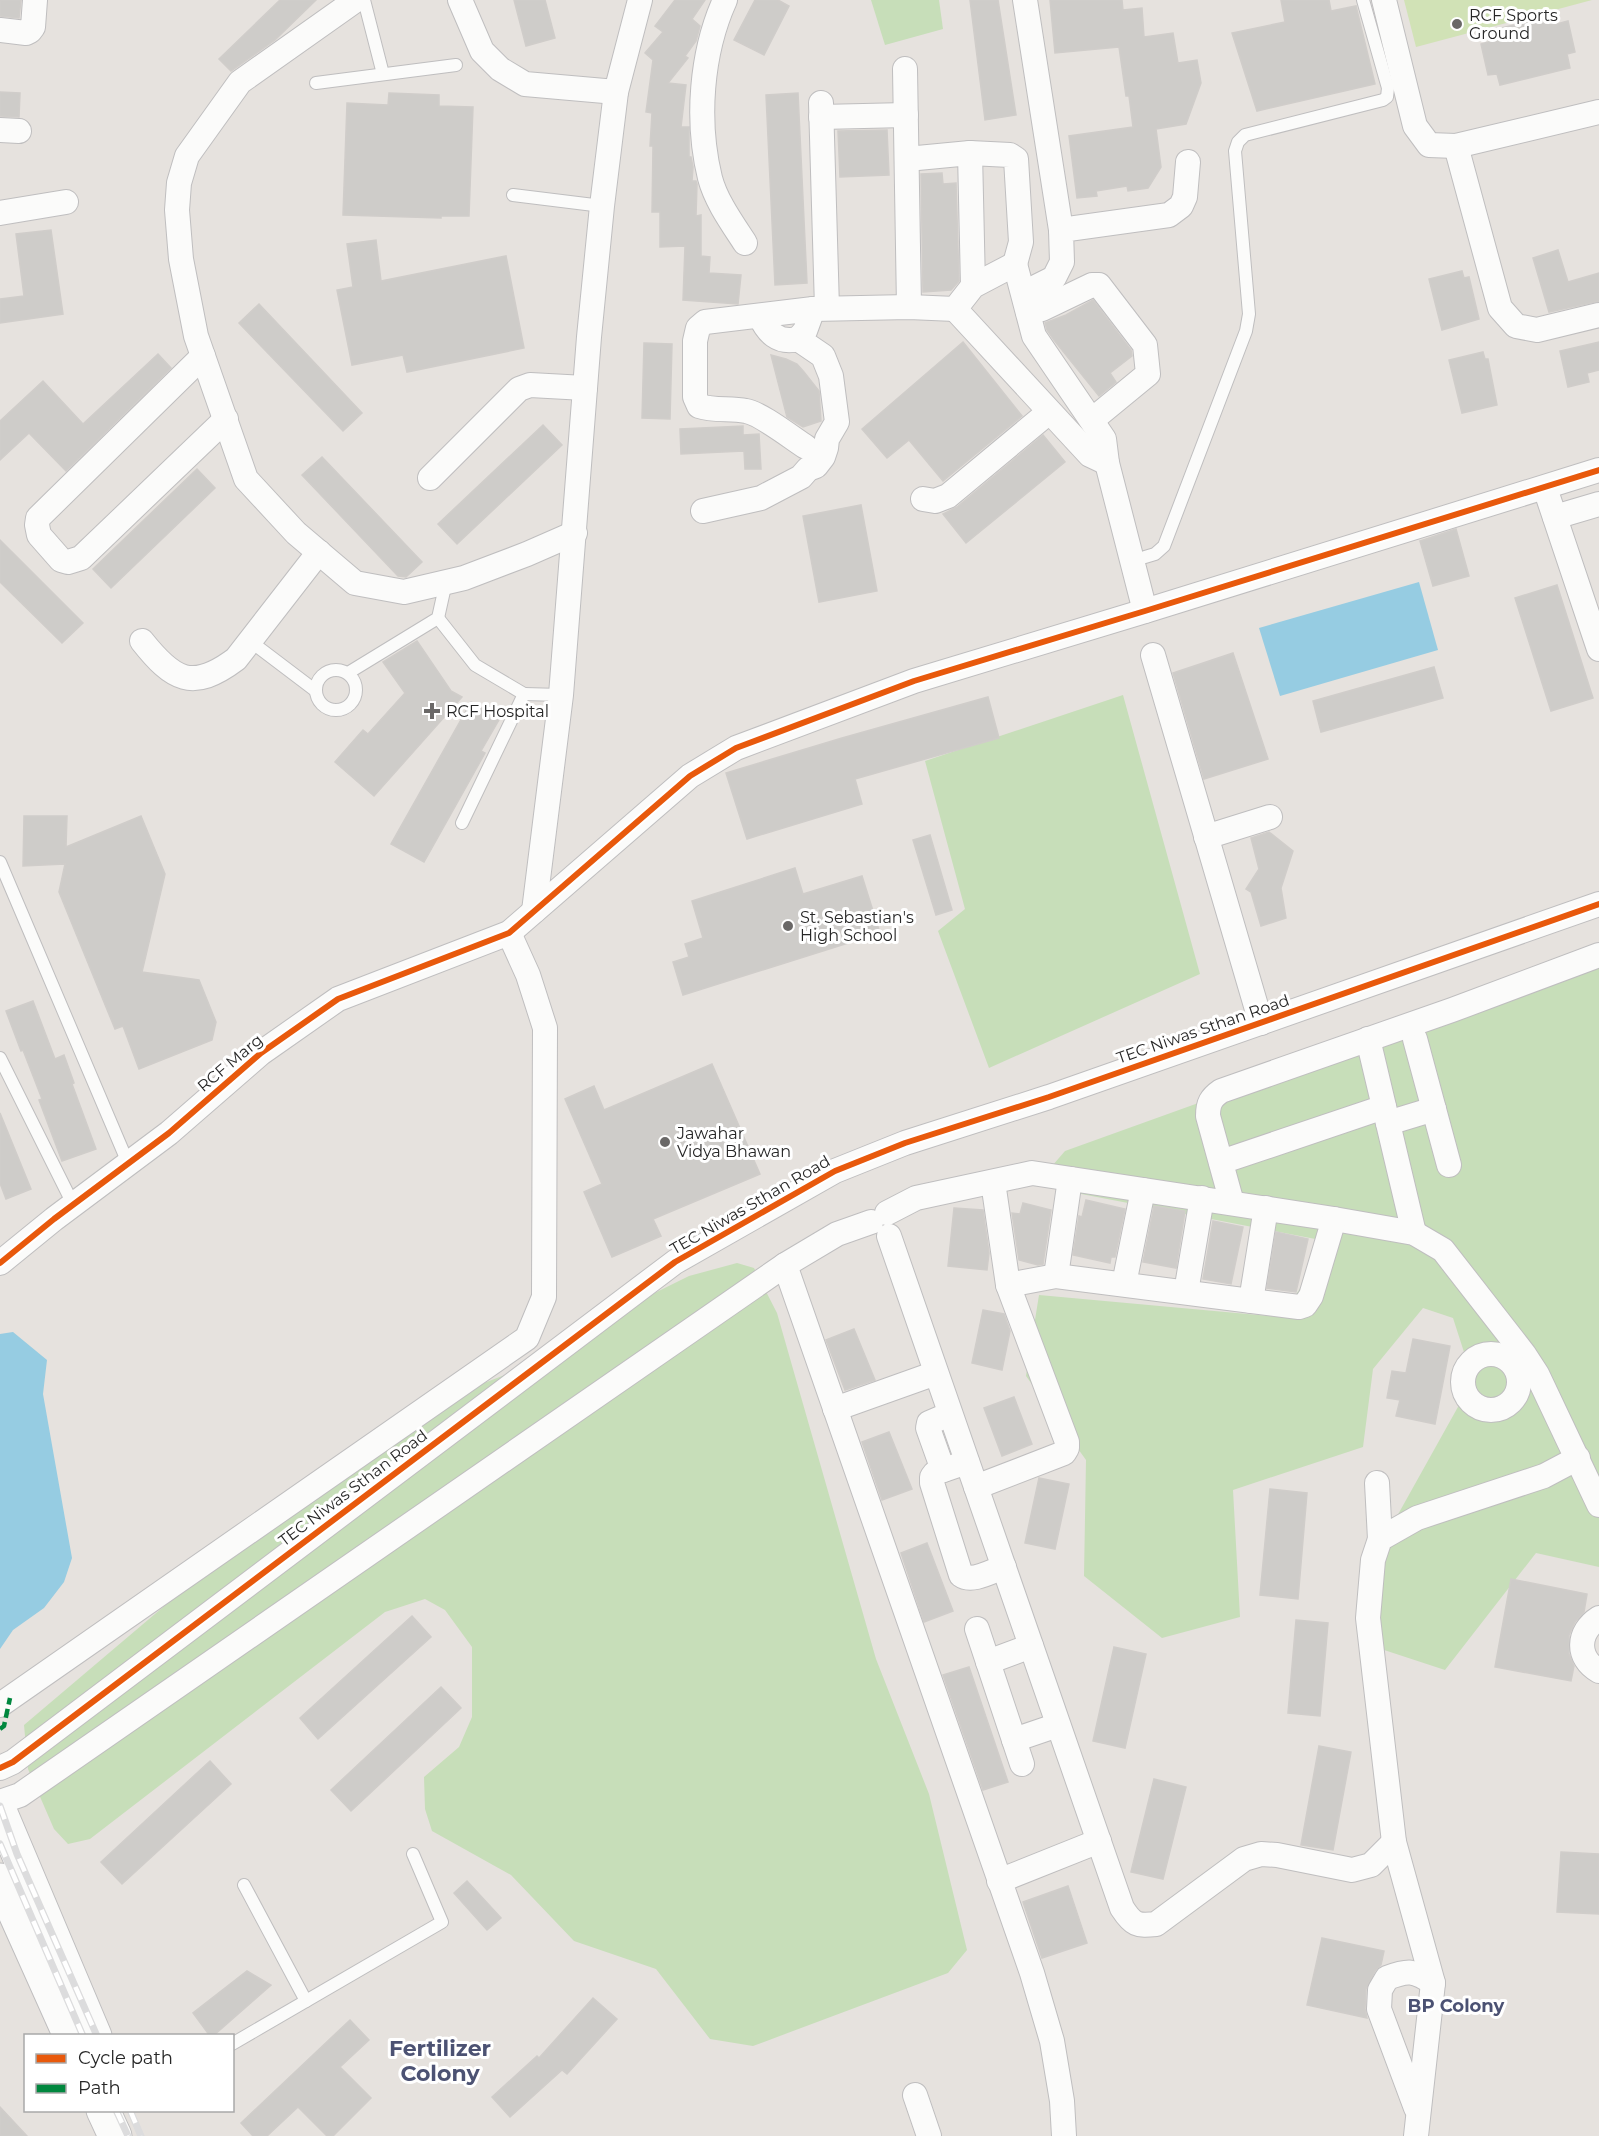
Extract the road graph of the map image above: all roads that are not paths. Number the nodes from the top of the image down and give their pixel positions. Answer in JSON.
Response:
{"nodes":[{"id":1,"x":35,"y":0,"type":"edge"},
{"id":2,"x":356,"y":0,"type":"edge"},
{"id":3,"x":364,"y":0,"type":"edge"},
{"id":4,"x":460,"y":0,"type":"edge"},
{"id":5,"x":640,"y":0,"type":"edge"},
{"id":6,"x":725,"y":0,"type":"edge"},
{"id":7,"x":1025,"y":0,"type":"edge"},
{"id":8,"x":1363,"y":0,"type":"edge"},
{"id":9,"x":1384,"y":0,"type":"edge"},
{"id":10,"x":0,"y":30,"type":"edge"},
{"id":11,"x":456,"y":65,"type":"dead end"},
{"id":12,"x":905,"y":69,"type":"dead end"},
{"id":13,"x":383,"y":74,"type":"junction"},
{"id":14,"x":316,"y":83,"type":"dead end"},
{"id":15,"x":616,"y":92,"type":"junction"},
{"id":16,"x":1599,"y":112,"type":"edge"},
{"id":17,"x":906,"y":115,"type":"junction"},
{"id":18,"x":1456,"y":146,"type":"junction"},
{"id":19,"x":970,"y":153,"type":"junction"},
{"id":20,"x":907,"y":159,"type":"junction"},
{"id":21,"x":1188,"y":162,"type":"dead end"},
{"id":22,"x":513,"y":195,"type":"dead end"},
{"id":23,"x":66,"y":202,"type":"dead end"},
{"id":24,"x":602,"y":206,"type":"junction"},
{"id":25,"x":0,"y":213,"type":"edge"},
{"id":26,"x":1061,"y":230,"type":"junction"},
{"id":27,"x":745,"y":243,"type":"dead end"},
{"id":28,"x":1015,"y":264,"type":"junction"},
{"id":29,"x":973,"y":286,"type":"junction"},
{"id":30,"x":1026,"y":303,"type":"junction"},
{"id":31,"x":909,"y":307,"type":"junction"},
{"id":32,"x":820,"y":309,"type":"junction"},
{"id":33,"x":955,"y":309,"type":"junction"},
{"id":34,"x":1599,"y":315,"type":"edge"},
{"id":35,"x":760,"y":316,"type":"junction"},
{"id":36,"x":798,"y":339,"type":"junction"},
{"id":37,"x":203,"y":356,"type":"junction"},
{"id":38,"x":585,"y":388,"type":"junction"},
{"id":39,"x":1049,"y":412,"type":"junction"},
{"id":40,"x":226,"y":419,"type":"junction"},
{"id":41,"x":1092,"y":420,"type":"junction"},
{"id":42,"x":814,"y":452,"type":"junction"},
{"id":43,"x":1107,"y":463,"type":"junction"},
{"id":44,"x":1599,"y":470,"type":"edge"},
{"id":45,"x":430,"y":478,"type":"dead end"},
{"id":46,"x":1545,"y":488,"type":"junction"},
{"id":47,"x":922,"y":499,"type":"dead end"},
{"id":48,"x":1599,"y":504,"type":"edge"},
{"id":49,"x":703,"y":510,"type":"dead end"},
{"id":50,"x":1555,"y":517,"type":"junction"},
{"id":51,"x":575,"y":533,"type":"junction"},
{"id":52,"x":319,"y":552,"type":"junction"},
{"id":53,"x":1145,"y":557,"type":"dead end"},
{"id":54,"x":446,"y":582,"type":"junction"},
{"id":55,"x":1145,"y":611,"type":"junction"},
{"id":56,"x":438,"y":618,"type":"junction"},
{"id":57,"x":142,"y":641,"type":"dead end"},
{"id":58,"x":250,"y":641,"type":"junction"},
{"id":59,"x":1599,"y":649,"type":"edge"},
{"id":60,"x":1153,"y":655,"type":"dead end"},
{"id":61,"x":348,"y":673,"type":"junction"},
{"id":62,"x":316,"y":691,"type":"junction"},
{"id":63,"x":524,"y":694,"type":"junction"},
{"id":64,"x":561,"y":695,"type":"junction"},
{"id":65,"x":1270,"y":817,"type":"dead end"},
{"id":66,"x":462,"y":823,"type":"dead end"},
{"id":67,"x":1206,"y":837,"type":"junction"},
{"id":68,"x":0,"y":862,"type":"edge"},
{"id":69,"x":1599,"y":904,"type":"edge"},
{"id":70,"x":534,"y":911,"type":"junction"},
{"id":71,"x":509,"y":933,"type":"junction"},
{"id":72,"x":1599,"y":955,"type":"edge"},
{"id":73,"x":1260,"y":1023,"type":"junction"},
{"id":74,"x":1368,"y":1039,"type":"junction"},
{"id":75,"x":1415,"y":1039,"type":"dead end"},
{"id":76,"x":0,"y":1058,"type":"edge"},
{"id":77,"x":1434,"y":1109,"type":"junction"},
{"id":78,"x":1386,"y":1115,"type":"junction"},
{"id":79,"x":1221,"y":1162,"type":"junction"},
{"id":80,"x":128,"y":1163,"type":"junction"},
{"id":81,"x":1449,"y":1164,"type":"dead end"},
{"id":82,"x":1070,"y":1179,"type":"junction"},
{"id":83,"x":993,"y":1182,"type":"junction"},
{"id":84,"x":1143,"y":1190,"type":"junction"},
{"id":85,"x":1202,"y":1198,"type":"junction"},
{"id":86,"x":1232,"y":1203,"type":"junction"},
{"id":87,"x":73,"y":1204,"type":"junction"},
{"id":88,"x":1266,"y":1208,"type":"junction"},
{"id":89,"x":1334,"y":1219,"type":"junction"},
{"id":90,"x":882,"y":1224,"type":"junction"},
{"id":91,"x":1414,"y":1233,"type":"junction"},
{"id":92,"x":0,"y":1263,"type":"edge"},
{"id":93,"x":785,"y":1265,"type":"junction"},
{"id":94,"x":1056,"y":1276,"type":"junction"},
{"id":95,"x":1008,"y":1284,"type":"junction"},
{"id":96,"x":1124,"y":1284,"type":"junction"},
{"id":97,"x":1186,"y":1292,"type":"junction"},
{"id":98,"x":1251,"y":1301,"type":"junction"},
{"id":99,"x":936,"y":1372,"type":"junction"},
{"id":100,"x":835,"y":1409,"type":"junction"},
{"id":101,"x":950,"y":1414,"type":"junction"},
{"id":102,"x":1578,"y":1458,"type":"junction"},
{"id":103,"x":967,"y":1462,"type":"junction"},
{"id":104,"x":943,"y":1470,"type":"junction"},
{"id":105,"x":1377,"y":1483,"type":"dead end"},
{"id":106,"x":976,"y":1486,"type":"junction"},
{"id":107,"x":1599,"y":1505,"type":"edge"},
{"id":108,"x":1380,"y":1539,"type":"junction"},
{"id":109,"x":1004,"y":1568,"type":"junction"},
{"id":110,"x":1599,"y":1618,"type":"edge"},
{"id":111,"x":977,"y":1629,"type":"dead end"},
{"id":112,"x":1031,"y":1646,"type":"junction"},
{"id":113,"x":988,"y":1662,"type":"junction"},
{"id":114,"x":1599,"y":1671,"type":"edge"},
{"id":115,"x":0,"y":1705,"type":"edge"},
{"id":116,"x":1058,"y":1725,"type":"junction"},
{"id":117,"x":1014,"y":1740,"type":"junction"},
{"id":118,"x":1022,"y":1764,"type":"dead end"},
{"id":119,"x":0,"y":1768,"type":"edge"},
{"id":120,"x":0,"y":1802,"type":"edge"},
{"id":121,"x":0,"y":1810,"type":"edge"},
{"id":122,"x":1099,"y":1841,"type":"junction"},
{"id":123,"x":1394,"y":1842,"type":"junction"},
{"id":124,"x":413,"y":1854,"type":"dead end"},
{"id":125,"x":0,"y":1880,"type":"edge"},
{"id":126,"x":999,"y":1881,"type":"junction"},
{"id":127,"x":244,"y":1885,"type":"dead end"},
{"id":128,"x":1433,"y":1983,"type":"junction"},
{"id":129,"x":306,"y":2001,"type":"junction"},
{"id":130,"x":69,"y":2034,"type":"edge"},
{"id":131,"x":93,"y":2034,"type":"edge"},
{"id":132,"x":234,"y":2043,"type":"edge"},
{"id":133,"x":915,"y":2095,"type":"dead end"},
{"id":134,"x":104,"y":2112,"type":"edge"},
{"id":135,"x":127,"y":2112,"type":"edge"},
{"id":136,"x":1417,"y":2124,"type":"edge"},
{"id":137,"x":115,"y":2136,"type":"edge"},
{"id":138,"x":138,"y":2136,"type":"edge"},
{"id":139,"x":929,"y":2136,"type":"edge"},
{"id":140,"x":1064,"y":2136,"type":"edge"}],
"edges":[{"from":1,"to":10,"type":"street"},
{"from":2,"to":37,"type":"street"},
{"from":3,"to":13,"type":"lane"},
{"from":4,"to":15,"type":"street"},
{"from":5,"to":15,"type":"street"},
{"from":6,"to":27,"type":"street"},
{"from":7,"to":26,"type":"street"},
{"from":8,"to":53,"type":"lane"},
{"from":9,"to":18,"type":"street"},
{"from":11,"to":13,"type":"lane"},
{"from":12,"to":17,"type":"street"},
{"from":13,"to":14,"type":"lane"},
{"from":15,"to":24,"type":"street"},
{"from":16,"to":18,"type":"street"},
{"from":17,"to":20,"type":"street"},
{"from":17,"to":32,"type":"street"},
{"from":18,"to":34,"type":"street"},
{"from":19,"to":20,"type":"street"},
{"from":19,"to":28,"type":"street"},
{"from":19,"to":29,"type":"street"},
{"from":20,"to":31,"type":"street"},
{"from":21,"to":26,"type":"street"},
{"from":22,"to":24,"type":"lane"},
{"from":23,"to":25,"type":"street"},
{"from":24,"to":38,"type":"street"},
{"from":26,"to":30,"type":"street"},
{"from":28,"to":29,"type":"street"},
{"from":28,"to":30,"type":"street"},
{"from":29,"to":33,"type":"street"},
{"from":30,"to":41,"type":"street"},
{"from":30,"to":41,"type":"street"},
{"from":31,"to":32,"type":"street"},
{"from":31,"to":33,"type":"street"},
{"from":32,"to":35,"type":"street"},
{"from":32,"to":36,"type":"street"},
{"from":33,"to":39,"type":"street"},
{"from":35,"to":36,"type":"street"},
{"from":35,"to":42,"type":"street"},
{"from":36,"to":42,"type":"street"},
{"from":37,"to":40,"type":"street"},
{"from":37,"to":40,"type":"street"},
{"from":38,"to":45,"type":"street"},
{"from":38,"to":51,"type":"street"},
{"from":39,"to":43,"type":"street"},
{"from":39,"to":47,"type":"street"},
{"from":40,"to":52,"type":"street"},
{"from":41,"to":43,"type":"street"},
{"from":42,"to":49,"type":"street"},
{"from":43,"to":55,"type":"street"},
{"from":44,"to":46,"type":"street","name":"RCF Marg"},
{"from":46,"to":50,"type":"street"},
{"from":46,"to":55,"type":"street","name":"RCF Marg"},
{"from":48,"to":50,"type":"street"},
{"from":50,"to":59,"type":"street"},
{"from":51,"to":54,"type":"street"},
{"from":51,"to":64,"type":"street"},
{"from":52,"to":54,"type":"street"},
{"from":52,"to":58,"type":"street"},
{"from":54,"to":56,"type":"lane"},
{"from":55,"to":70,"type":"street","name":"RCF Marg"},
{"from":56,"to":61,"type":"lane"},
{"from":56,"to":63,"type":"lane"},
{"from":57,"to":58,"type":"street"},
{"from":58,"to":62,"type":"lane"},
{"from":60,"to":67,"type":"street"},
{"from":61,"to":62,"type":"lane"},
{"from":61,"to":62,"type":"lane"},
{"from":63,"to":64,"type":"lane"},
{"from":63,"to":66,"type":"lane"},
{"from":64,"to":70,"type":"street"},
{"from":65,"to":67,"type":"street"},
{"from":67,"to":73,"type":"street"},
{"from":68,"to":80,"type":"lane"},
{"from":69,"to":73,"type":"street","name":"TEC Niwas Sthan Road"},
{"from":70,"to":71,"type":"street","name":"RCF Marg"},
{"from":71,"to":80,"type":"street","name":"RCF Marg"},
{"from":71,"to":115,"type":"street"},
{"from":72,"to":74,"type":"street"},
{"from":73,"to":119,"type":"street","name":"TEC Niwas Sthan Road"},
{"from":74,"to":78,"type":"street"},
{"from":74,"to":79,"type":"street"},
{"from":75,"to":77,"type":"street"},
{"from":76,"to":87,"type":"lane"},
{"from":77,"to":78,"type":"street"},
{"from":77,"to":81,"type":"street"},
{"from":78,"to":79,"type":"street"},
{"from":78,"to":91,"type":"street"},
{"from":79,"to":86,"type":"street"},
{"from":80,"to":87,"type":"street","name":"RCF Marg"},
{"from":82,"to":83,"type":"street"},
{"from":82,"to":84,"type":"street"},
{"from":82,"to":94,"type":"street"},
{"from":83,"to":90,"type":"street"},
{"from":83,"to":95,"type":"street"},
{"from":84,"to":85,"type":"street"},
{"from":84,"to":96,"type":"street"},
{"from":85,"to":86,"type":"street"},
{"from":85,"to":97,"type":"street"},
{"from":86,"to":88,"type":"street"},
{"from":87,"to":92,"type":"street","name":"RCF Marg"},
{"from":88,"to":89,"type":"street"},
{"from":88,"to":98,"type":"street"},
{"from":89,"to":91,"type":"street"},
{"from":89,"to":98,"type":"street"},
{"from":90,"to":93,"type":"street"},
{"from":90,"to":99,"type":"street"},
{"from":91,"to":102,"type":"street"},
{"from":93,"to":100,"type":"street"},
{"from":93,"to":120,"type":"street"},
{"from":94,"to":95,"type":"street"},
{"from":94,"to":96,"type":"street"},
{"from":95,"to":106,"type":"street"},
{"from":96,"to":97,"type":"street"},
{"from":97,"to":98,"type":"street"},
{"from":99,"to":100,"type":"street"},
{"from":99,"to":101,"type":"street"},
{"from":100,"to":126,"type":"street"},
{"from":101,"to":103,"type":"street"},
{"from":101,"to":104,"type":"street"},
{"from":102,"to":107,"type":"street"},
{"from":102,"to":108,"type":"street"},
{"from":103,"to":104,"type":"street"},
{"from":103,"to":106,"type":"street"},
{"from":104,"to":109,"type":"street"},
{"from":105,"to":108,"type":"street"},
{"from":106,"to":109,"type":"street"},
{"from":108,"to":123,"type":"street"},
{"from":109,"to":112,"type":"street"},
{"from":110,"to":114,"type":"street"},
{"from":111,"to":113,"type":"street"},
{"from":112,"to":113,"type":"street"},
{"from":112,"to":116,"type":"street"},
{"from":113,"to":117,"type":"street"},
{"from":116,"to":117,"type":"street"},
{"from":116,"to":122,"type":"street"},
{"from":117,"to":118,"type":"street"},
{"from":121,"to":131,"type":"main road"},
{"from":122,"to":123,"type":"street"},
{"from":122,"to":126,"type":"street"},
{"from":123,"to":128,"type":"street"},
{"from":124,"to":129,"type":"lane"},
{"from":125,"to":130,"type":"main road"},
{"from":126,"to":140,"type":"street"},
{"from":127,"to":129,"type":"lane"},
{"from":128,"to":136,"type":"street"},
{"from":128,"to":136,"type":"street"},
{"from":129,"to":132,"type":"lane"},
{"from":133,"to":139,"type":"street"},
{"from":134,"to":137,"type":"main road"},
{"from":135,"to":138,"type":"main road"}]}
